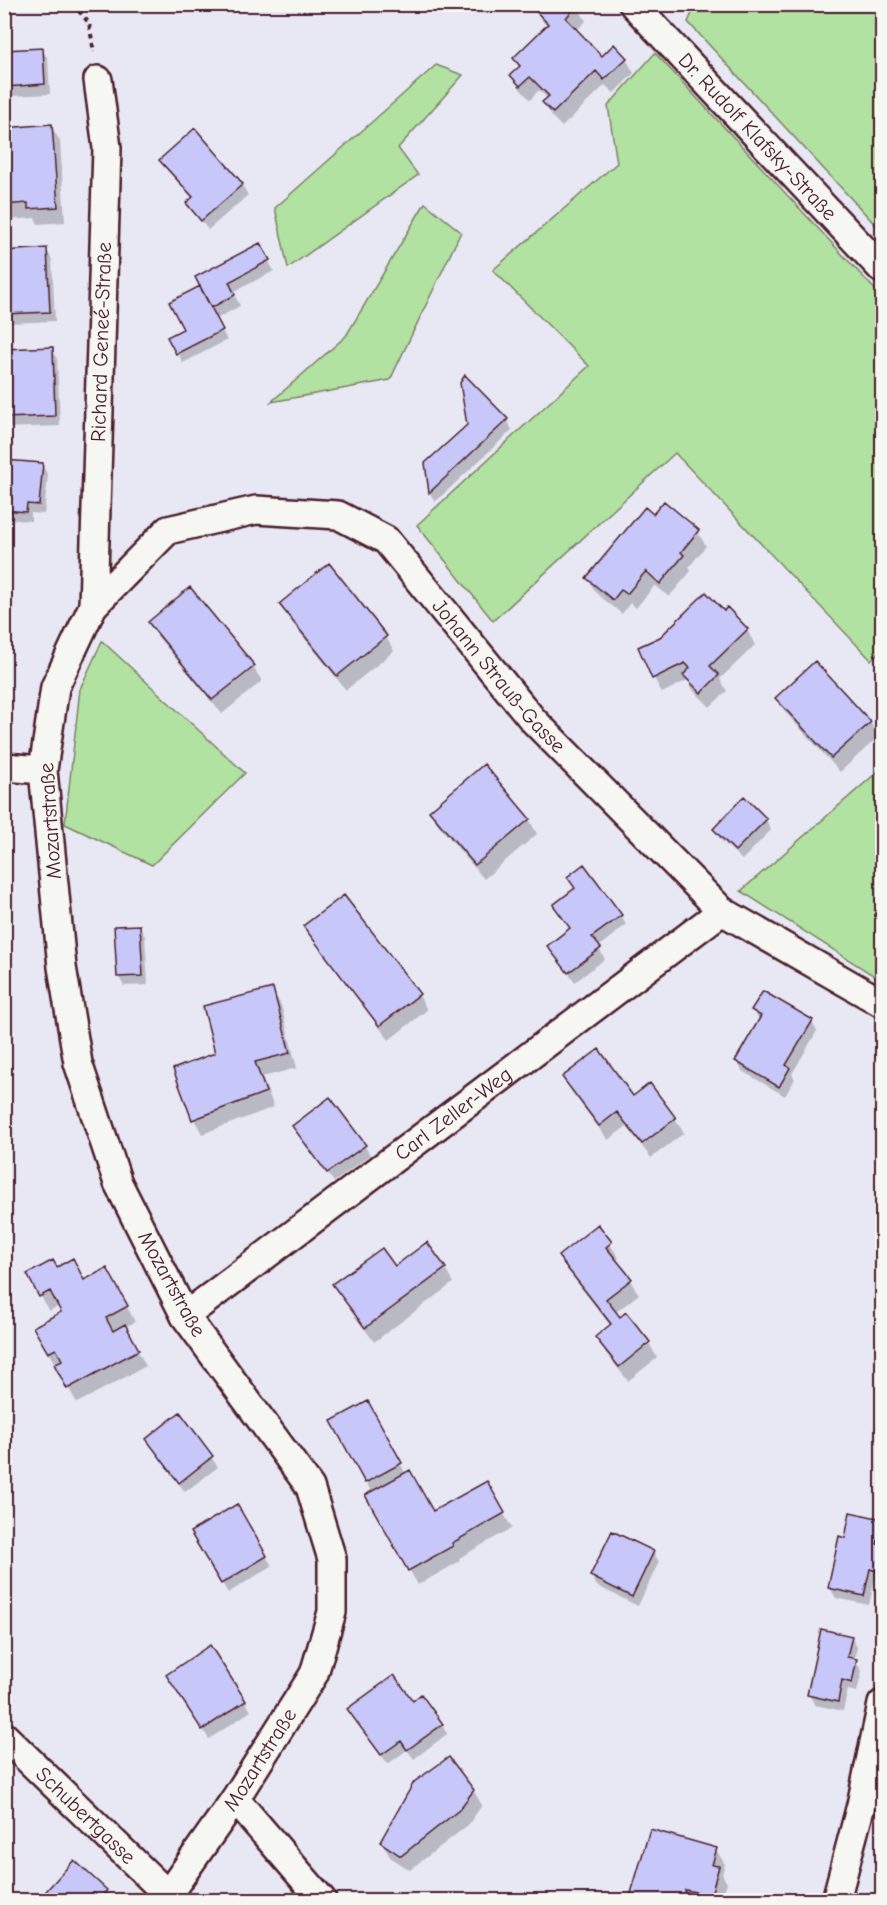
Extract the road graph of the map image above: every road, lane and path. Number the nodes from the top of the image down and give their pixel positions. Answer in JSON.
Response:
{"nodes":[{"id":1,"x":73,"y":4,"type":"edge"},
{"id":2,"x":633,"y":4,"type":"edge"},
{"id":3,"x":98,"y":80,"type":"joint"},
{"id":4,"x":882,"y":269,"type":"edge"},
{"id":5,"x":93,"y":606,"type":"junction"},
{"id":6,"x":4,"y":767,"type":"edge"},
{"id":7,"x":43,"y":770,"type":"junction"},
{"id":8,"x":722,"y":911,"type":"junction"},
{"id":9,"x":882,"y":1003,"type":"edge"},
{"id":10,"x":184,"y":1316,"type":"junction"},
{"id":11,"x":882,"y":1704,"type":"edge"},
{"id":12,"x":4,"y":1736,"type":"edge"},
{"id":13,"x":235,"y":1799,"type":"junction"},
{"id":14,"x":166,"y":1898,"type":"edge"},
{"id":15,"x":322,"y":1900,"type":"edge"},
{"id":16,"x":836,"y":1900,"type":"edge"}],
"edges":[{"from":1,"to":3,"type":"path"},
{"from":2,"to":4,"type":"street","name":"Dr. Rudolf Klafsky-Straße"},
{"from":3,"to":5,"type":"street","name":"Richard Geneé-Straße"},
{"from":5,"to":7,"type":"street","name":"Mozartstraße"},
{"from":5,"to":8,"type":"street","name":"Johann Strauß-Gasse"},
{"from":6,"to":7,"type":"street"},
{"from":7,"to":10,"type":"street","name":"Mozartstraße"},
{"from":8,"to":9,"type":"street","name":"Johann Strauß-Gasse"},
{"from":8,"to":10,"type":"street","name":"Carl Zeller-Weg"},
{"from":10,"to":13,"type":"street","name":"Mozartstraße"},
{"from":11,"to":16,"type":"street"},
{"from":12,"to":14,"type":"street","name":"Schubertgasse"},
{"from":13,"to":14,"type":"street","name":"Mozartstraße"},
{"from":13,"to":15,"type":"street"}]}
